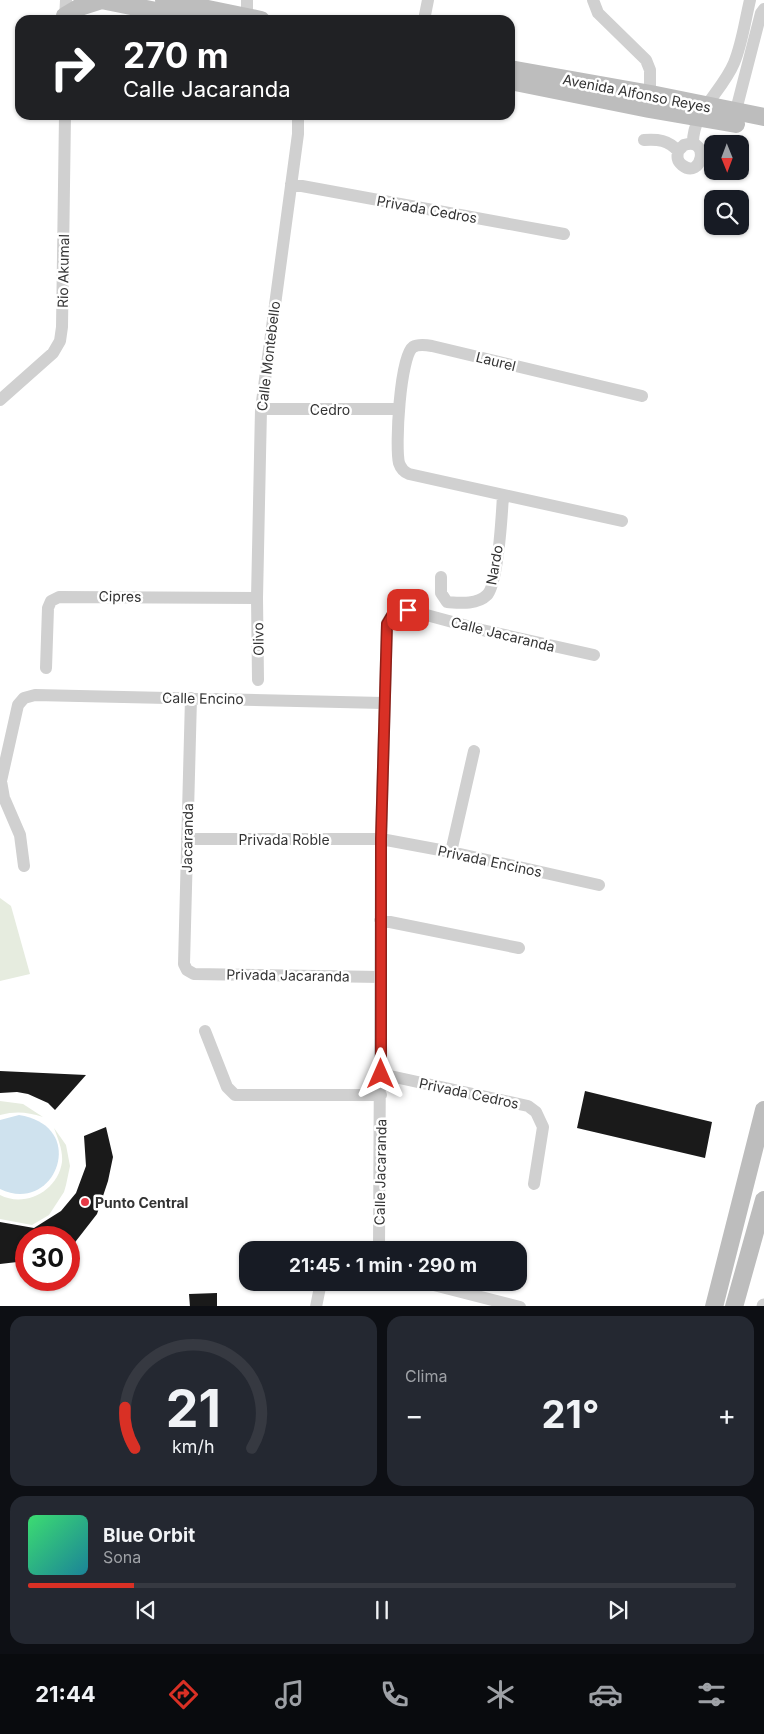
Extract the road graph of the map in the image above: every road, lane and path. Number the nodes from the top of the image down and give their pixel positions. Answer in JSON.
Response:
{"nodes":[{"id":1,"x":101,"y":0,"type":"edge"},
{"id":2,"x":164,"y":0,"type":"edge"},
{"id":3,"x":428,"y":0,"type":"edge"},
{"id":4,"x":593,"y":0,"type":"edge"},
{"id":5,"x":750,"y":0,"type":"edge"},
{"id":6,"x":764,"y":9,"type":"edge"},
{"id":7,"x":65,"y":12,"type":"edge"},
{"id":8,"x":251,"y":14,"type":"edge"},
{"id":9,"x":176,"y":15,"type":"edge"},
{"id":10,"x":425,"y":15,"type":"edge"},
{"id":11,"x":515,"y":70,"type":"edge"},
{"id":12,"x":515,"y":82,"type":"edge"},
{"id":13,"x":650,"y":102,"type":"junction"},
{"id":14,"x":703,"y":112,"type":"junction"},
{"id":15,"x":764,"y":117,"type":"edge"},
{"id":16,"x":734,"y":118,"type":"junction"},
{"id":17,"x":65,"y":120,"type":"edge"},
{"id":18,"x":298,"y":120,"type":"edge"},
{"id":19,"x":764,"y":128,"type":"edge"},
{"id":20,"x":644,"y":140,"type":"dead end"},
{"id":21,"x":693,"y":144,"type":"junction"},
{"id":22,"x":678,"y":151,"type":"junction"},
{"id":23,"x":290,"y":184,"type":"junction"},
{"id":24,"x":564,"y":234,"type":"dead end"},
{"id":25,"x":642,"y":396,"type":"dead end"},
{"id":26,"x":0,"y":400,"type":"edge"},
{"id":27,"x":260,"y":408,"type":"junction"},
{"id":28,"x":399,"y":409,"type":"junction"},
{"id":29,"x":503,"y":496,"type":"junction"},
{"id":30,"x":622,"y":522,"type":"dead end"},
{"id":31,"x":441,"y":577,"type":"dead end"},
{"id":32,"x":257,"y":598,"type":"junction"},
{"id":33,"x":594,"y":655,"type":"dead end"},
{"id":34,"x":46,"y":668,"type":"dead end"},
{"id":35,"x":258,"y":680,"type":"dead end"},
{"id":36,"x":191,"y":698,"type":"junction"},
{"id":37,"x":383,"y":704,"type":"junction"},
{"id":38,"x":474,"y":750,"type":"dead end"},
{"id":39,"x":187,"y":839,"type":"junction"},
{"id":40,"x":381,"y":839,"type":"junction"},
{"id":41,"x":451,"y":852,"type":"junction"},
{"id":42,"x":24,"y":866,"type":"dead end"},
{"id":43,"x":599,"y":885,"type":"dead end"},
{"id":44,"x":380,"y":920,"type":"junction"},
{"id":45,"x":519,"y":948,"type":"dead end"},
{"id":46,"x":194,"y":974,"type":"joint"},
{"id":47,"x":381,"y":977,"type":"junction"},
{"id":48,"x":205,"y":1031,"type":"dead end"},
{"id":49,"x":381,"y":1074,"type":"junction"},
{"id":50,"x":381,"y":1095,"type":"junction"},
{"id":51,"x":764,"y":1110,"type":"edge"},
{"id":52,"x":534,"y":1184,"type":"dead end"},
{"id":53,"x":764,"y":1200,"type":"edge"},
{"id":54,"x":379,"y":1241,"type":"edge"},
{"id":55,"x":319,"y":1291,"type":"edge"},
{"id":56,"x":459,"y":1291,"type":"edge"},
{"id":57,"x":316,"y":1306,"type":"edge"},
{"id":58,"x":520,"y":1306,"type":"edge"},
{"id":59,"x":714,"y":1306,"type":"edge"},
{"id":60,"x":734,"y":1306,"type":"edge"}],
"edges":[{"from":1,"to":7,"type":"main road"},
{"from":1,"to":9,"type":"main road"},
{"from":2,"to":8,"type":"main road"},
{"from":3,"to":10,"type":"street"},
{"from":4,"to":13,"type":"street"},
{"from":5,"to":14,"type":"street"},
{"from":6,"to":16,"type":"street"},
{"from":11,"to":13,"type":"main road","name":"Avenida Alfonso Reyes"},
{"from":12,"to":13,"type":"main road","name":"Avenida Alfonso Reyes"},
{"from":13,"to":14,"type":"main road","name":"Avenida Alfonso Reyes"},
{"from":14,"to":16,"type":"main road","name":"Avenida Alfonso Reyes"},
{"from":14,"to":21,"type":"street"},
{"from":15,"to":16,"type":"main road","name":"Avenida Alfonso Reyes"},
{"from":16,"to":19,"type":"main road","name":"Avenida Alfonso Reyes"},
{"from":17,"to":26,"type":"street","name":"Rio Akumal"},
{"from":18,"to":23,"type":"street","name":"Calle Montebello"},
{"from":20,"to":22,"type":"street"},
{"from":21,"to":22,"type":"street"},
{"from":21,"to":22,"type":"street"},
{"from":23,"to":24,"type":"street","name":"Privada Cedros"},
{"from":23,"to":27,"type":"street","name":"Calle Montebello"},
{"from":25,"to":28,"type":"street","name":"Laurel"},
{"from":27,"to":28,"type":"street","name":"Cedro"},
{"from":27,"to":32,"type":"street","name":"Calle Montebello"},
{"from":28,"to":29,"type":"street"},
{"from":29,"to":30,"type":"street"},
{"from":29,"to":31,"type":"street","name":"Nardo"},
{"from":32,"to":34,"type":"street","name":"Cipres"},
{"from":32,"to":35,"type":"street","name":"Olivo"},
{"from":33,"to":37,"type":"street","name":"Calle Jacaranda"},
{"from":36,"to":37,"type":"street","name":"Calle Encino"},
{"from":36,"to":39,"type":"street","name":"Jacaranda"},
{"from":36,"to":42,"type":"street","name":"Calle Encino"},
{"from":37,"to":40,"type":"street","name":"Calle Jacaranda"},
{"from":38,"to":41,"type":"street"},
{"from":39,"to":40,"type":"street","name":"Privada Roble"},
{"from":39,"to":46,"type":"street","name":"Jacaranda"},
{"from":40,"to":41,"type":"street","name":"Privada Encinos"},
{"from":40,"to":44,"type":"street","name":"Calle Jacaranda"},
{"from":41,"to":43,"type":"street","name":"Privada Encinos"},
{"from":44,"to":45,"type":"street"},
{"from":44,"to":47,"type":"street","name":"Calle Jacaranda"},
{"from":46,"to":47,"type":"street","name":"Privada Jacaranda"},
{"from":47,"to":49,"type":"street","name":"Calle Jacaranda"},
{"from":48,"to":50,"type":"street"},
{"from":49,"to":50,"type":"street","name":"Calle Jacaranda"},
{"from":49,"to":52,"type":"street","name":"Privada Cedros"},
{"from":50,"to":54,"type":"street","name":"Calle Jacaranda"},
{"from":51,"to":59,"type":"main road"},
{"from":53,"to":60,"type":"main road"},
{"from":55,"to":57,"type":"street"},
{"from":56,"to":58,"type":"street"}]}
